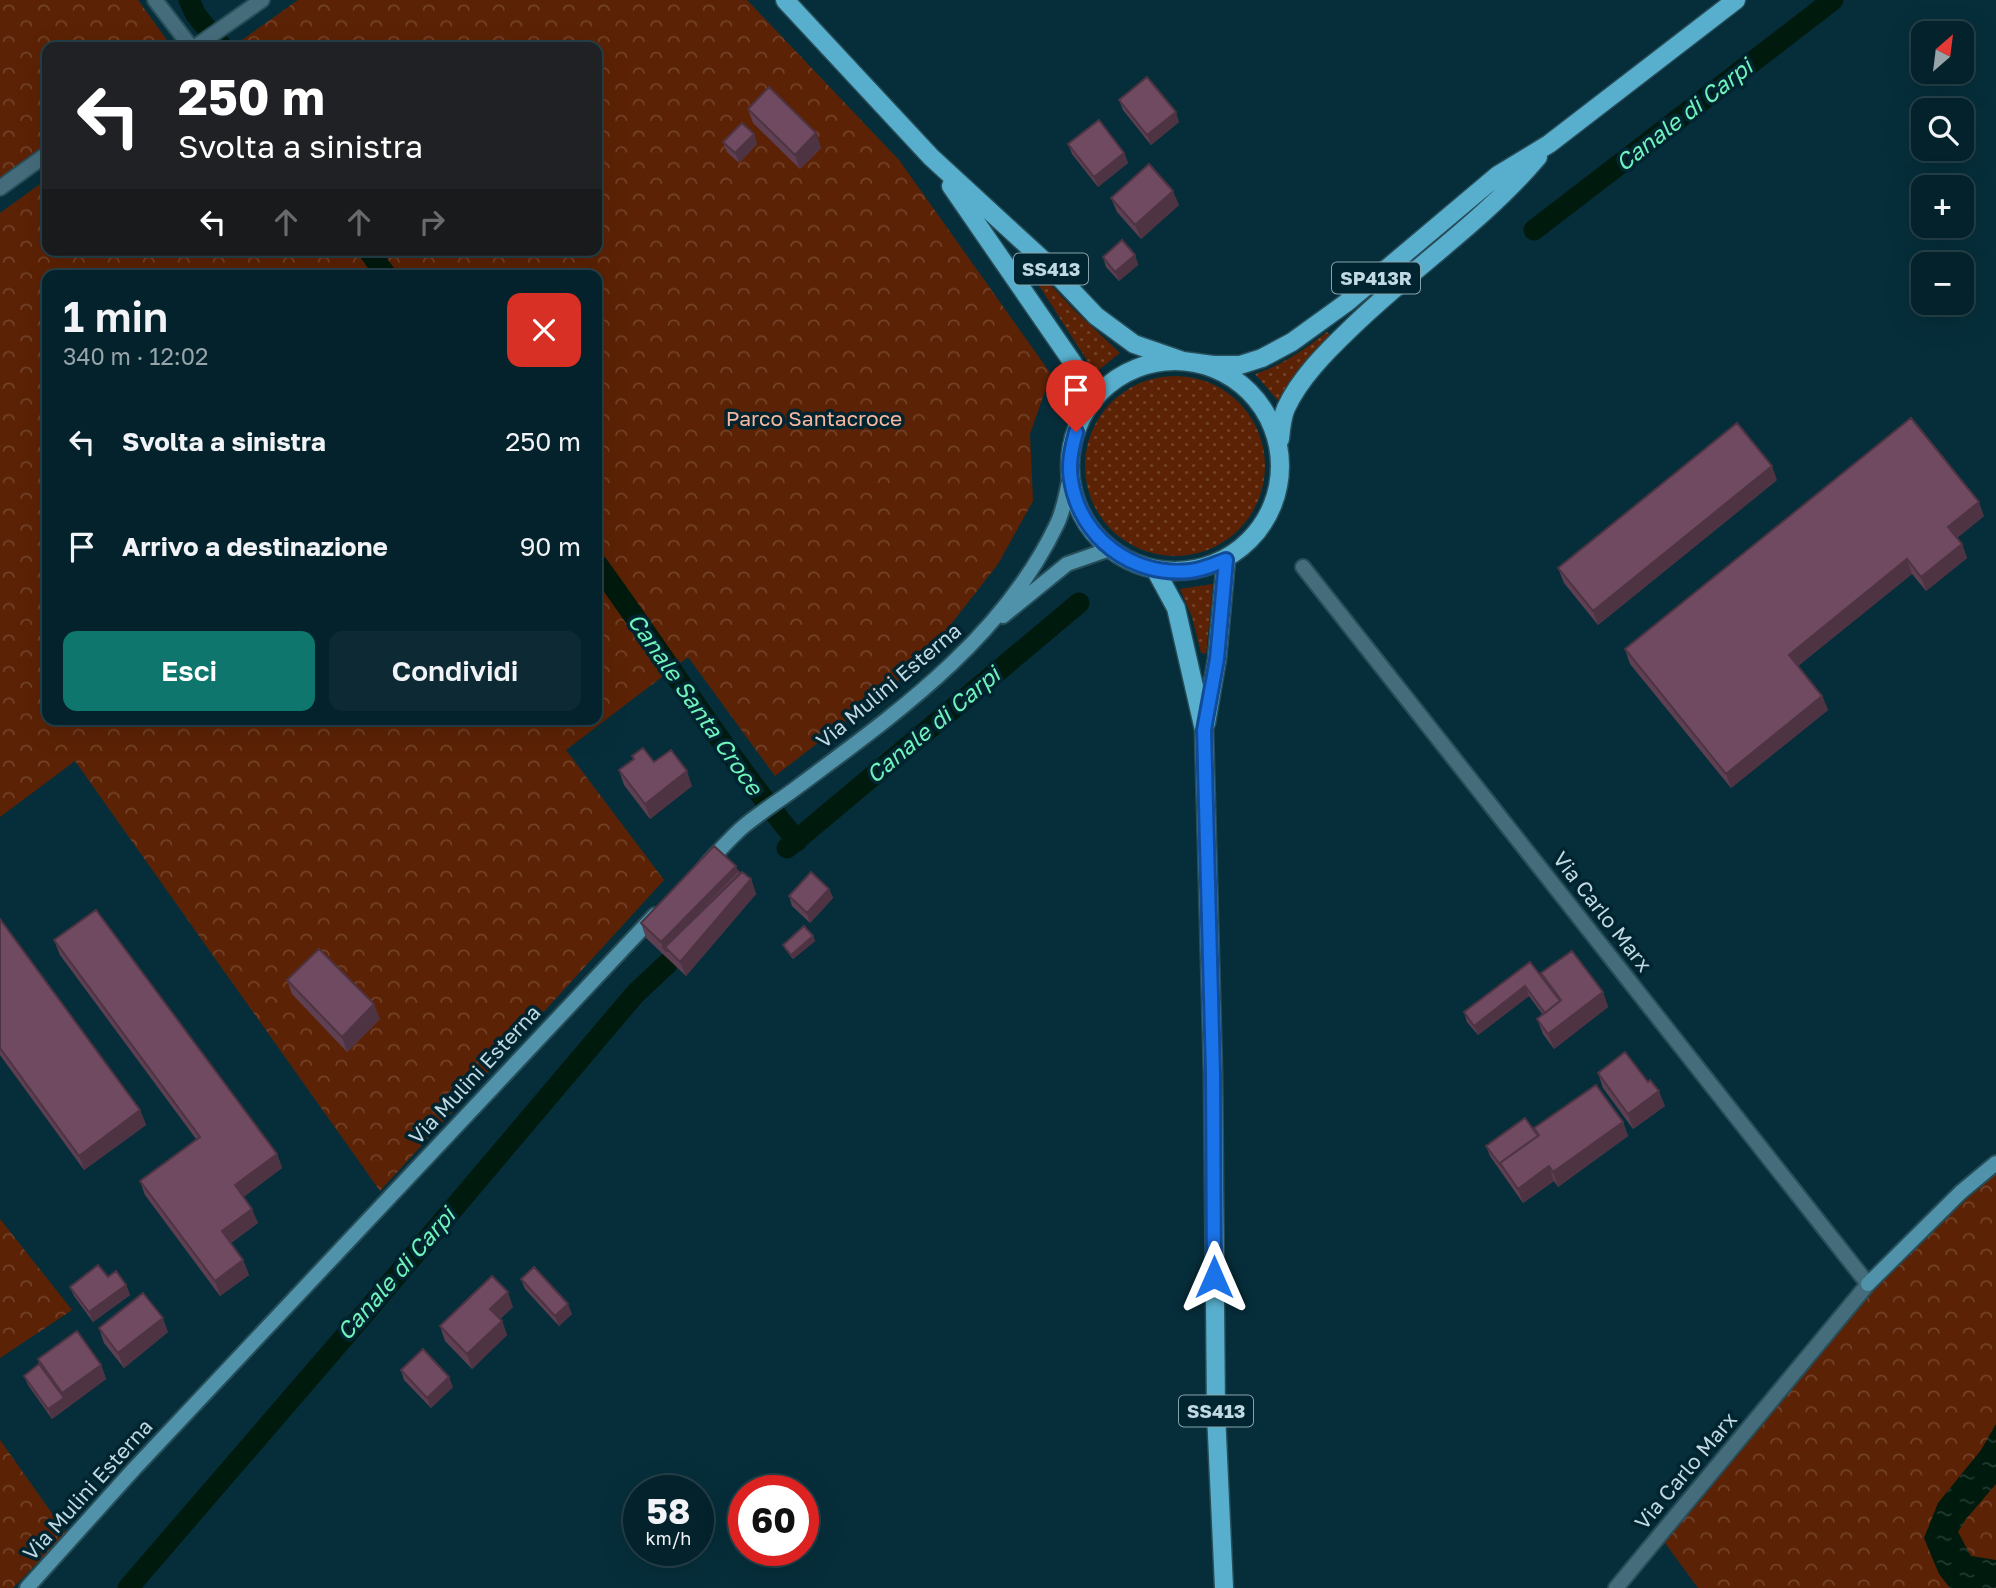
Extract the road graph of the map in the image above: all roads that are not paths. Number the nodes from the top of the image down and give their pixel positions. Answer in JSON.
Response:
{"nodes":[{"id":1,"x":155,"y":0,"type":"edge"},
{"id":2,"x":262,"y":0,"type":"edge"},
{"id":3,"x":785,"y":0,"type":"edge"},
{"id":4,"x":1736,"y":0,"type":"edge"},
{"id":5,"x":192,"y":42,"type":"edge"},
{"id":6,"x":201,"y":42,"type":"edge"},
{"id":7,"x":1549,"y":144,"type":"junction"},
{"id":8,"x":931,"y":157,"type":"junction"},
{"id":9,"x":42,"y":158,"type":"edge"},
{"id":10,"x":0,"y":188,"type":"edge"},
{"id":11,"x":1183,"y":360,"type":"junction"},
{"id":12,"x":1076,"y":432,"type":"junction"},
{"id":13,"x":1279,"y":446,"type":"junction"},
{"id":14,"x":1070,"y":478,"type":"junction"},
{"id":15,"x":1110,"y":549,"type":"junction"},
{"id":16,"x":1226,"y":560,"type":"junction"},
{"id":17,"x":1303,"y":567,"type":"dead end"},
{"id":18,"x":1156,"y":571,"type":"junction"},
{"id":19,"x":988,"y":628,"type":"junction"},
{"id":20,"x":1204,"y":730,"type":"junction"},
{"id":21,"x":695,"y":875,"type":"edge"},
{"id":22,"x":666,"y":904,"type":"edge"},
{"id":23,"x":1996,"y":1163,"type":"edge"},
{"id":24,"x":1868,"y":1284,"type":"junction"},
{"id":25,"x":27,"y":1588,"type":"edge"},
{"id":26,"x":1224,"y":1588,"type":"edge"},
{"id":27,"x":1616,"y":1588,"type":"edge"}],
"edges":[{"from":1,"to":5,"type":"street"},
{"from":2,"to":6,"type":"street"},
{"from":3,"to":8,"type":"main road","number":"SS413"},
{"from":4,"to":7,"type":"main road","number":"SP413R"},
{"from":7,"to":11,"type":"main road","number":"SP413R"},
{"from":7,"to":13,"type":"main road","number":"SP413R"},
{"from":8,"to":11,"type":"main road","number":"SS413"},
{"from":8,"to":12,"type":"main road","number":"SS413"},
{"from":9,"to":10,"type":"street"},
{"from":11,"to":12,"type":"main road","number":"SS413"},
{"from":11,"to":13,"type":"main road","number":"SS413"},
{"from":12,"to":14,"type":"main road","number":"SS413"},
{"from":13,"to":16,"type":"main road","number":"SS413"},
{"from":14,"to":15,"type":"main road","number":"SS413"},
{"from":14,"to":19,"type":"main road","name":"Via Mulini Esterna"},
{"from":15,"to":18,"type":"main road","number":"SS413"},
{"from":15,"to":19,"type":"main road","name":"Via Mulini Esterna"},
{"from":16,"to":18,"type":"main road","number":"SS413"},
{"from":16,"to":20,"type":"main road","number":"SS413"},
{"from":17,"to":24,"type":"street","name":"Via Carlo Marx"},
{"from":18,"to":20,"type":"main road","number":"SS413"},
{"from":19,"to":21,"type":"main road","name":"Via Mulini Esterna"},
{"from":20,"to":26,"type":"main road","number":"SS413"},
{"from":22,"to":25,"type":"main road","name":"Via Mulini Esterna"},
{"from":23,"to":24,"type":"main road","name":"Via Carlo Marx"},
{"from":24,"to":27,"type":"street","name":"Via Carlo Marx"}]}
